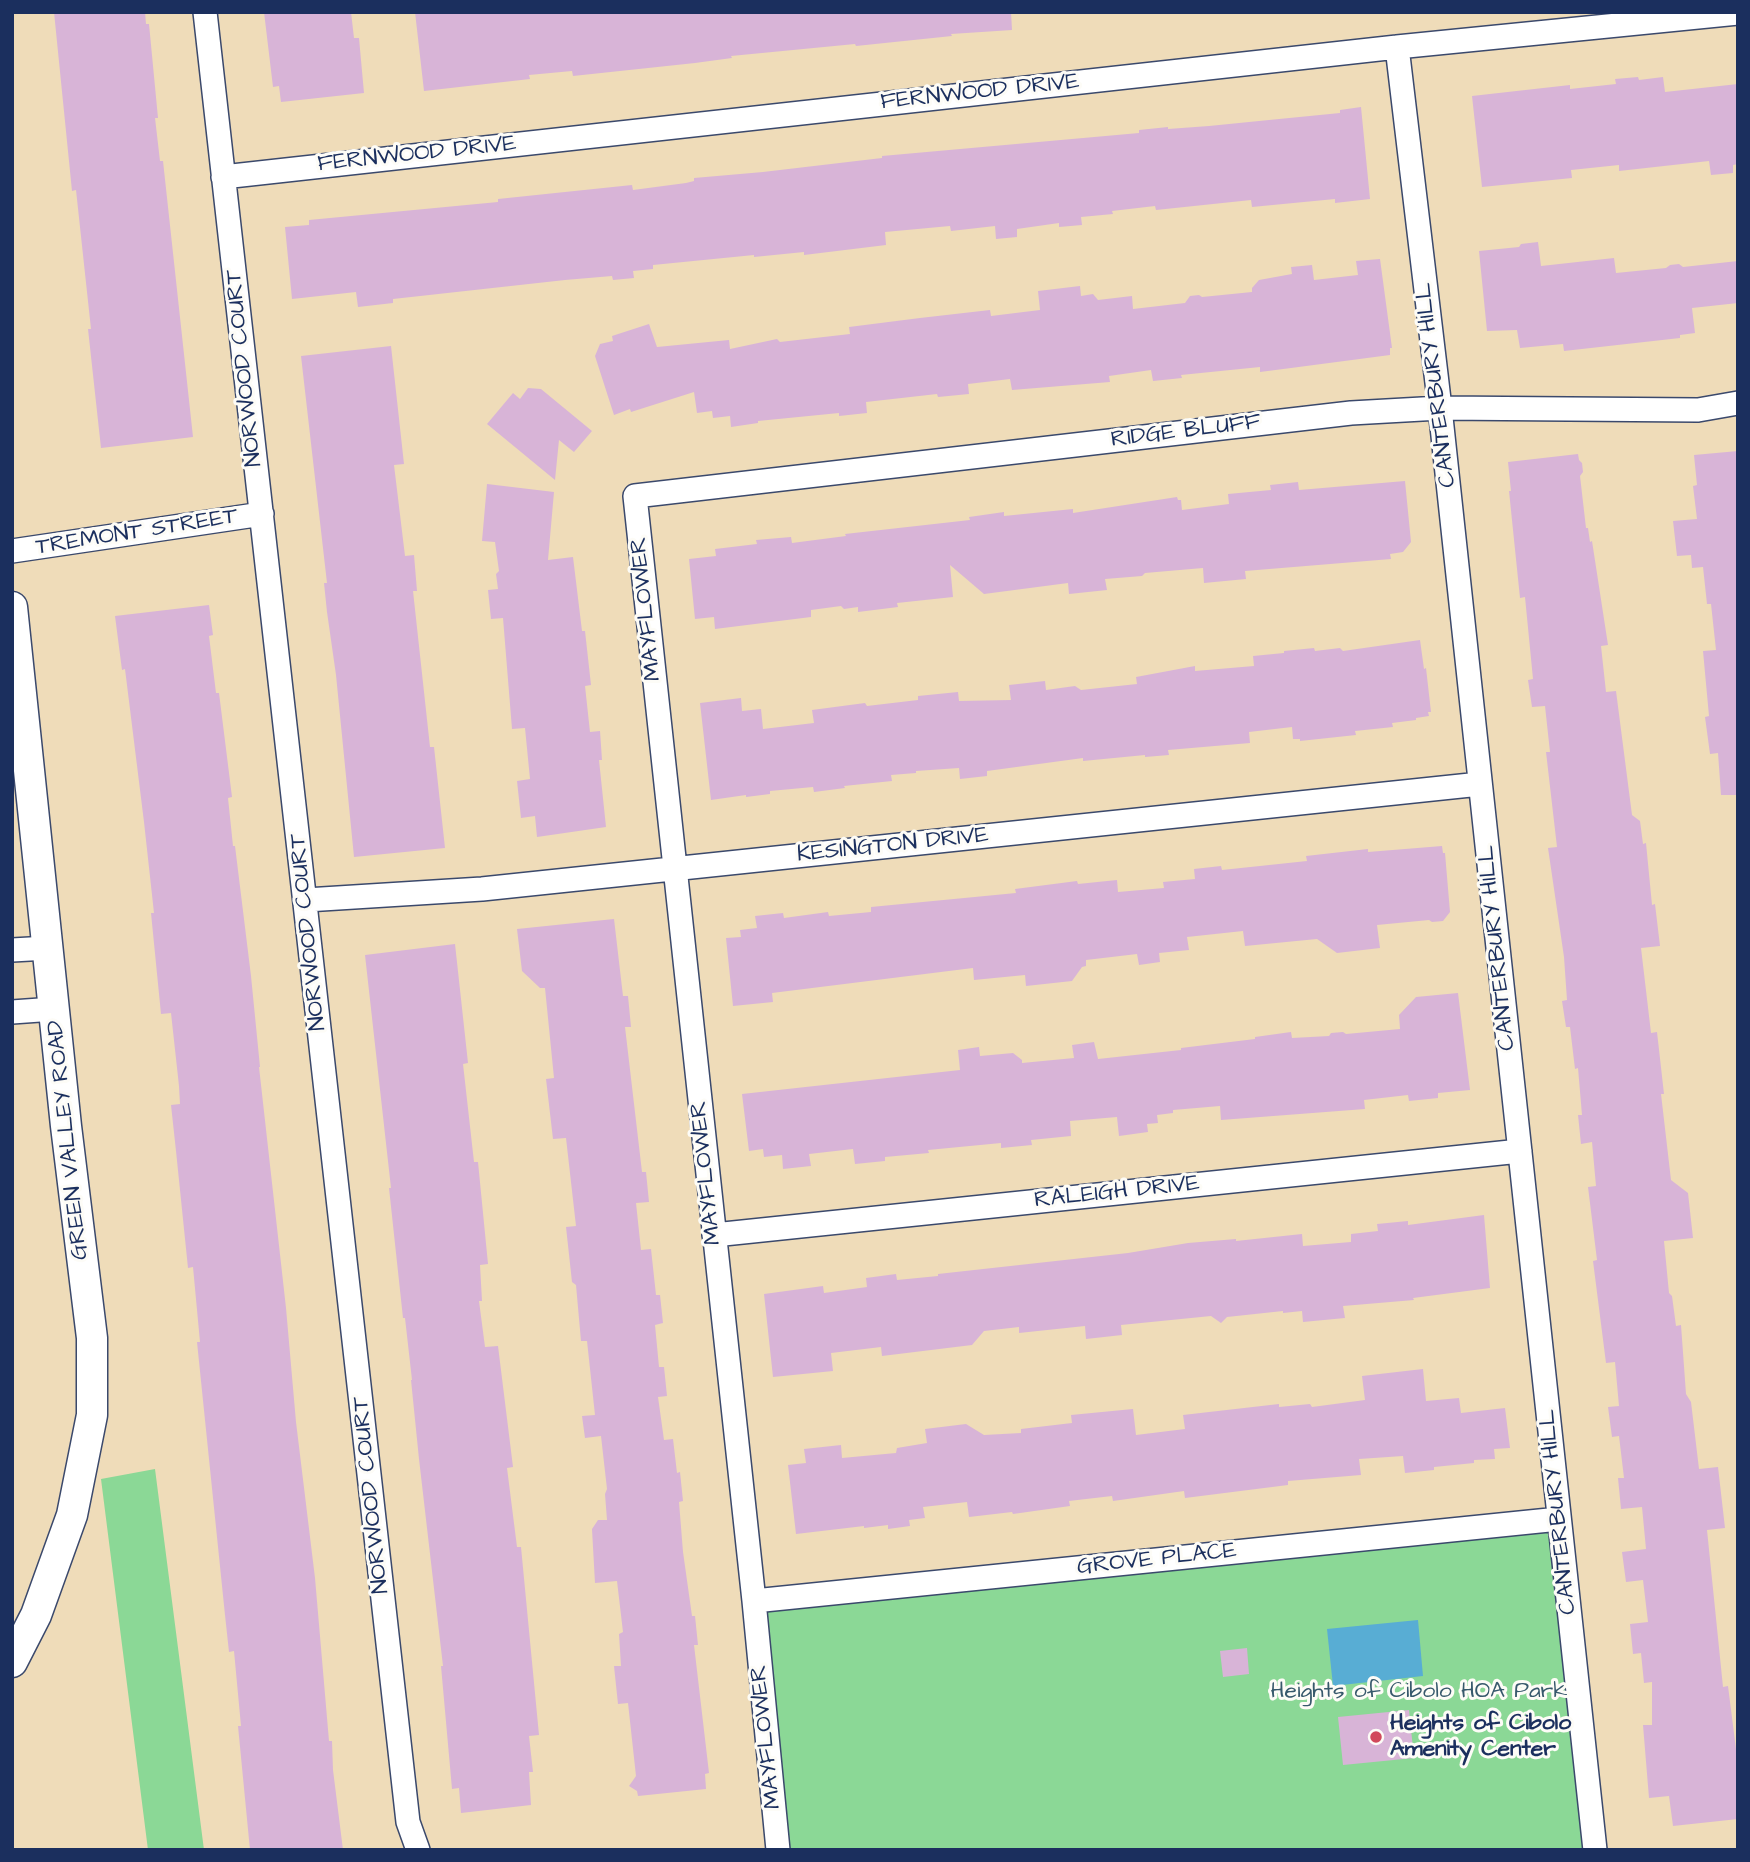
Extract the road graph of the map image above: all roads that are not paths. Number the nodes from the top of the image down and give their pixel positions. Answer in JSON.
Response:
{"nodes":[{"id":1,"x":205,"y":12,"type":"edge"},
{"id":2,"x":1738,"y":13,"type":"edge"},
{"id":3,"x":1397,"y":47,"type":"junction"},
{"id":4,"x":223,"y":177,"type":"junction"},
{"id":5,"x":1738,"y":402,"type":"edge"},
{"id":6,"x":1440,"y":408,"type":"junction"},
{"id":7,"x":635,"y":496,"type":"joint"},
{"id":8,"x":261,"y":514,"type":"junction"},
{"id":9,"x":12,"y":551,"type":"edge"},
{"id":10,"x":12,"y":607,"type":"edge"},
{"id":11,"x":1480,"y":784,"type":"junction"},
{"id":12,"x":675,"y":870,"type":"junction"},
{"id":13,"x":306,"y":900,"type":"junction"},
{"id":14,"x":48,"y":948,"type":"junction"},
{"id":15,"x":12,"y":950,"type":"edge"},
{"id":16,"x":54,"y":1009,"type":"junction"},
{"id":17,"x":12,"y":1012,"type":"edge"},
{"id":18,"x":1520,"y":1151,"type":"junction"},
{"id":19,"x":714,"y":1235,"type":"junction"},
{"id":20,"x":1559,"y":1519,"type":"junction"},
{"id":21,"x":754,"y":1601,"type":"junction"},
{"id":22,"x":12,"y":1662,"type":"edge"},
{"id":23,"x":418,"y":1850,"type":"edge"},
{"id":24,"x":778,"y":1850,"type":"edge"},
{"id":25,"x":1595,"y":1850,"type":"edge"}],
"edges":[{"from":1,"to":4,"type":"street","name":"NORWOOD COURT"},
{"from":2,"to":3,"type":"street","name":"FERNWOOD DRIVE"},
{"from":3,"to":4,"type":"street","name":"FERNWOOD DRIVE"},
{"from":3,"to":6,"type":"street","name":"CANTERBURY HILL"},
{"from":4,"to":8,"type":"street","name":"NORWOOD COURT"},
{"from":5,"to":6,"type":"street","name":"RIDGE BLUFF"},
{"from":6,"to":7,"type":"street","name":"RIDGE BLUFF"},
{"from":6,"to":11,"type":"street","name":"CANTERBURY HILL"},
{"from":7,"to":12,"type":"street","name":"MAYFLOWER"},
{"from":8,"to":9,"type":"street","name":"TREMONT STREET"},
{"from":8,"to":13,"type":"street","name":"NORWOOD COURT"},
{"from":10,"to":14,"type":"street","name":"GREEN VALLEY ROAD"},
{"from":11,"to":12,"type":"street","name":"KESINGTON DRIVE"},
{"from":11,"to":18,"type":"street","name":"CANTERBURY HILL"},
{"from":12,"to":13,"type":"street","name":"KESINGTON DRIVE"},
{"from":12,"to":19,"type":"street","name":"MAYFLOWER"},
{"from":13,"to":23,"type":"street","name":"NORWOOD COURT"},
{"from":14,"to":15,"type":"street"},
{"from":14,"to":16,"type":"street","name":"GREEN VALLEY ROAD"},
{"from":16,"to":17,"type":"street"},
{"from":16,"to":22,"type":"street","name":"GREEN VALLEY ROAD"},
{"from":18,"to":19,"type":"street","name":"RALEIGH DRIVE"},
{"from":18,"to":20,"type":"street","name":"CANTERBURY HILL"},
{"from":19,"to":21,"type":"street","name":"MAYFLOWER"},
{"from":20,"to":21,"type":"street","name":"GROVE PLACE"},
{"from":20,"to":25,"type":"street","name":"CANTERBURY HILL"},
{"from":21,"to":24,"type":"street","name":"MAYFLOWER"}]}
